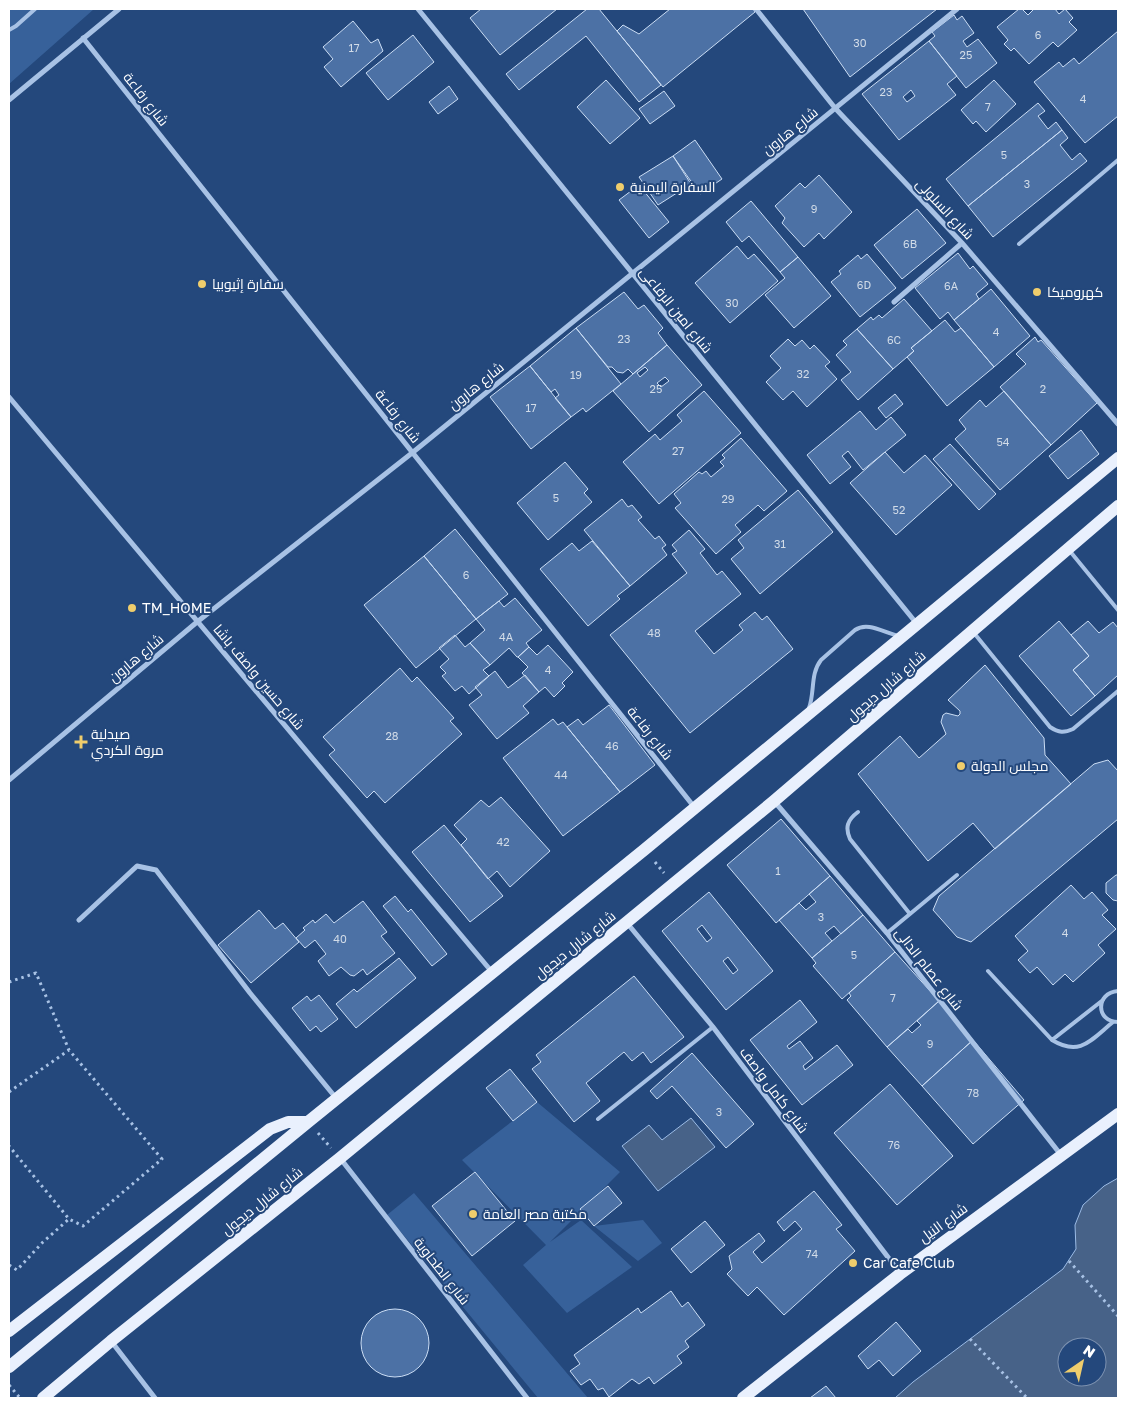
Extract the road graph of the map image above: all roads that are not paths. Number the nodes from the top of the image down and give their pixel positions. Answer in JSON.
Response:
{"nodes":[{"id":1,"x":35,"y":9,"type":"edge"},
{"id":2,"x":119,"y":9,"type":"edge"},
{"id":3,"x":418,"y":9,"type":"edge"},
{"id":4,"x":756,"y":9,"type":"edge"},
{"id":5,"x":957,"y":9,"type":"edge"},
{"id":6,"x":9,"y":30,"type":"edge"},
{"id":7,"x":83,"y":38,"type":"junction"},
{"id":8,"x":9,"y":100,"type":"edge"},
{"id":9,"x":835,"y":108,"type":"junction"},
{"id":10,"x":1118,"y":160,"type":"edge"},
{"id":11,"x":962,"y":243,"type":"junction"},
{"id":12,"x":1018,"y":244,"type":"dead end"},
{"id":13,"x":633,"y":274,"type":"junction"},
{"id":14,"x":894,"y":302,"type":"dead end"},
{"id":15,"x":9,"y":397,"type":"edge"},
{"id":16,"x":1118,"y":424,"type":"edge"},
{"id":17,"x":412,"y":452,"type":"junction"},
{"id":18,"x":1118,"y":458,"type":"edge"},
{"id":19,"x":1118,"y":506,"type":"edge"},
{"id":20,"x":1068,"y":549,"type":"junction"},
{"id":21,"x":1118,"y":610,"type":"edge"},
{"id":22,"x":198,"y":622,"type":"junction"},
{"id":23,"x":918,"y":625,"type":"junction"},
{"id":24,"x":972,"y":632,"type":"junction"},
{"id":25,"x":904,"y":636,"type":"junction"},
{"id":26,"x":1118,"y":691,"type":"edge"},
{"id":27,"x":805,"y":717,"type":"junction"},
{"id":28,"x":9,"y":780,"type":"edge"},
{"id":29,"x":774,"y":801,"type":"junction"},
{"id":30,"x":695,"y":808,"type":"junction"},
{"id":31,"x":858,"y":812,"type":"dead end"},
{"id":32,"x":957,"y":875,"type":"dead end"},
{"id":33,"x":910,"y":914,"type":"junction"},
{"id":34,"x":79,"y":920,"type":"dead end"},
{"id":35,"x":626,"y":922,"type":"junction"},
{"id":36,"x":887,"y":932,"type":"junction"},
{"id":37,"x":988,"y":971,"type":"dead end"},
{"id":38,"x":492,"y":972,"type":"junction"},
{"id":39,"x":1118,"y":991,"type":"edge"},
{"id":40,"x":1102,"y":1000,"type":"junction"},
{"id":41,"x":1116,"y":1022,"type":"edge"},
{"id":42,"x":713,"y":1027,"type":"junction"},
{"id":43,"x":1052,"y":1040,"type":"junction"},
{"id":44,"x":337,"y":1099,"type":"junction"},
{"id":45,"x":1118,"y":1114,"type":"edge"},
{"id":46,"x":598,"y":1119,"type":"dead end"},
{"id":47,"x":308,"y":1122,"type":"junction"},
{"id":48,"x":1061,"y":1155,"type":"junction"},
{"id":49,"x":340,"y":1158,"type":"junction"},
{"id":50,"x":900,"y":1274,"type":"junction"},
{"id":51,"x":9,"y":1331,"type":"edge"},
{"id":52,"x":111,"y":1341,"type":"junction"},
{"id":53,"x":9,"y":1367,"type":"edge"},
{"id":54,"x":43,"y":1398,"type":"edge"},
{"id":55,"x":155,"y":1398,"type":"edge"},
{"id":56,"x":528,"y":1398,"type":"edge"},
{"id":57,"x":743,"y":1398,"type":"edge"}],
"edges":[{"from":1,"to":6,"type":"lane"},
{"from":2,"to":7,"type":"street"},
{"from":3,"to":13,"type":"street","name":"شارع امين الرفاعى"},
{"from":4,"to":9,"type":"street","name":"شارع السلولى"},
{"from":5,"to":9,"type":"street","name":"شارع هارون"},
{"from":7,"to":8,"type":"street"},
{"from":7,"to":17,"type":"street","name":"شارع رفاعة"},
{"from":9,"to":11,"type":"street","name":"شارع السلولى"},
{"from":9,"to":13,"type":"street","name":"شارع هارون"},
{"from":10,"to":12,"type":"lane"},
{"from":11,"to":14,"type":"street"},
{"from":11,"to":16,"type":"street","name":"شارع السلولى"},
{"from":13,"to":17,"type":"street","name":"شارع هارون"},
{"from":13,"to":23,"type":"street","name":"شارع امين الرفاعى"},
{"from":15,"to":22,"type":"street","name":"شارع حسين واصف باشا"},
{"from":17,"to":22,"type":"street","name":"شارع هارون"},
{"from":17,"to":30,"type":"street","name":"شارع رفاعة"},
{"from":18,"to":23,"type":"main road","name":"شارع شارل ديجول"},
{"from":19,"to":20,"type":"main road","name":"شارع شارل ديجول"},
{"from":20,"to":21,"type":"lane"},
{"from":20,"to":24,"type":"main road","name":"شارع شارل ديجول"},
{"from":22,"to":28,"type":"street","name":"شارع هارون"},
{"from":22,"to":38,"type":"street","name":"شارع حسين واصف باشا"},
{"from":23,"to":25,"type":"main road","name":"شارع شارل ديجول"},
{"from":24,"to":26,"type":"lane"},
{"from":24,"to":29,"type":"main road","name":"شارع شارل ديجول"},
{"from":25,"to":27,"type":"main road","name":"شارع شارل ديجول"},
{"from":25,"to":27,"type":"lane"},
{"from":27,"to":30,"type":"main road","name":"شارع شارل ديجول"},
{"from":29,"to":35,"type":"main road","name":"شارع شارل ديجول"},
{"from":29,"to":36,"type":"street","name":"شارع عصام الدالى"},
{"from":30,"to":38,"type":"main road","name":"شارع شارل ديجول"},
{"from":31,"to":33,"type":"lane"},
{"from":32,"to":33,"type":"lane"},
{"from":33,"to":36,"type":"lane"},
{"from":34,"to":44,"type":"street"},
{"from":35,"to":42,"type":"street","name":"شارع كامل واصف"},
{"from":35,"to":49,"type":"main road","name":"شارع شارل ديجول"},
{"from":36,"to":48,"type":"street","name":"شارع عصام الدالى"},
{"from":37,"to":43,"type":"lane"},
{"from":38,"to":44,"type":"main road","name":"شارع شارل ديجول"},
{"from":39,"to":40,"type":"lane"},
{"from":40,"to":41,"type":"lane"},
{"from":40,"to":43,"type":"lane"},
{"from":41,"to":43,"type":"lane"},
{"from":42,"to":46,"type":"lane"},
{"from":42,"to":50,"type":"street","name":"شارع كامل واصف"},
{"from":44,"to":47,"type":"main road","name":"شارع شارل ديجول"},
{"from":45,"to":48,"type":"main road","name":"شارع النيل"},
{"from":47,"to":51,"type":"main road"},
{"from":47,"to":53,"type":"main road","name":"شارع شارل ديجول"},
{"from":48,"to":50,"type":"main road","name":"شارع النيل"},
{"from":49,"to":52,"type":"main road","name":"شارع شارل ديجول"},
{"from":49,"to":56,"type":"street","name":"شارع الطحاوية"},
{"from":50,"to":57,"type":"main road","name":"شارع النيل"},
{"from":52,"to":54,"type":"main road","name":"شارع شارل ديجول"},
{"from":52,"to":55,"type":"street"}]}
